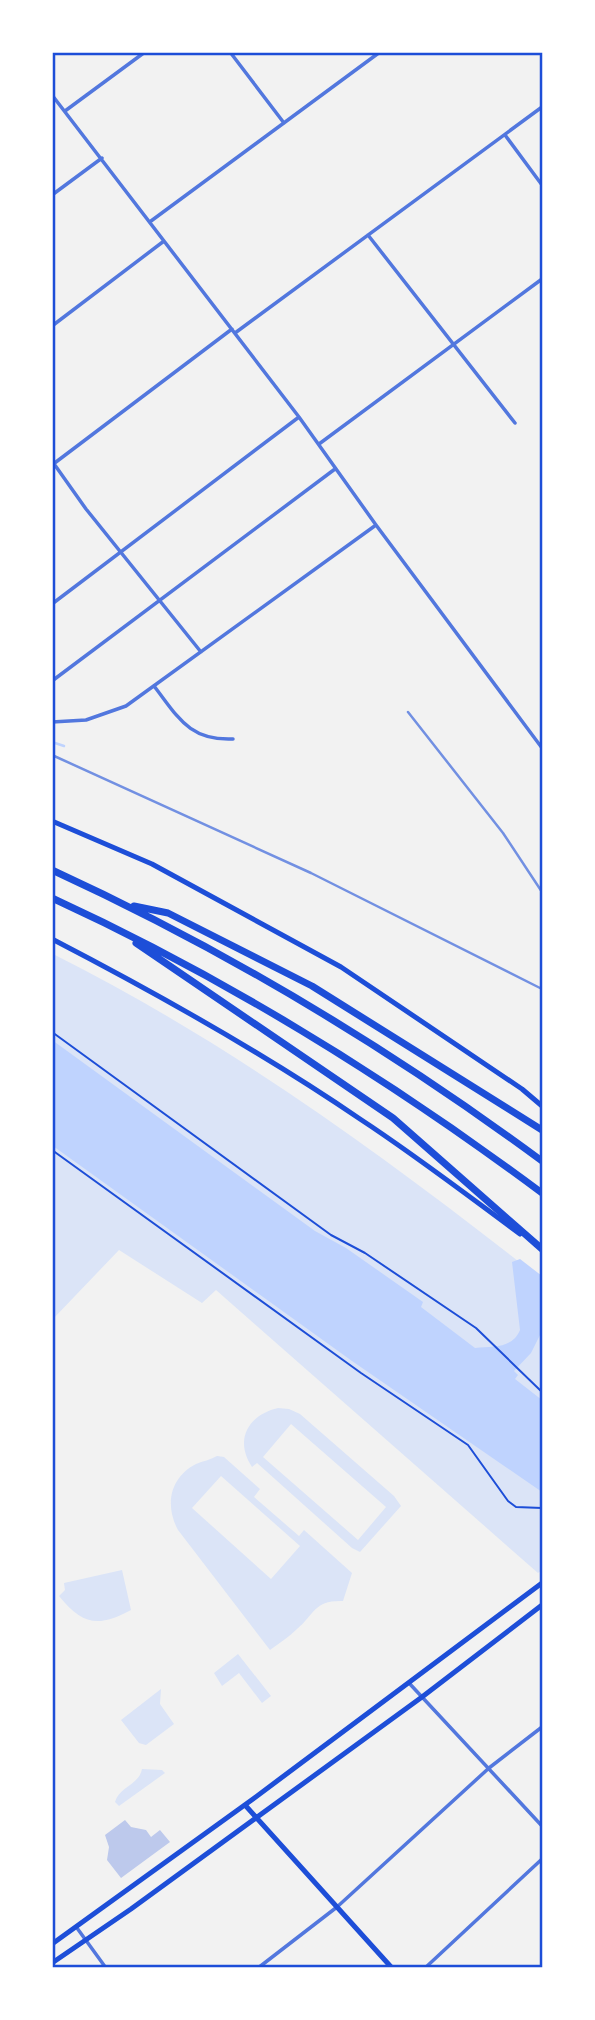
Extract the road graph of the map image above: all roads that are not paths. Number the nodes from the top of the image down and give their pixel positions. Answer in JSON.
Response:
{"nodes":[{"id":1,"x":145,"y":52,"type":"edge"},
{"id":2,"x":230,"y":52,"type":"edge"},
{"id":3,"x":380,"y":52,"type":"edge"},
{"id":4,"x":53,"y":95,"type":"edge"},
{"id":5,"x":542,"y":107,"type":"edge"},
{"id":6,"x":65,"y":111,"type":"junction"},
{"id":7,"x":284,"y":123,"type":"junction"},
{"id":8,"x":505,"y":135,"type":"junction"},
{"id":9,"x":102,"y":158,"type":"junction"},
{"id":10,"x":542,"y":185,"type":"edge"},
{"id":11,"x":52,"y":195,"type":"edge"},
{"id":12,"x":150,"y":221,"type":"junction"},
{"id":13,"x":368,"y":235,"type":"junction"},
{"id":14,"x":164,"y":241,"type":"junction"},
{"id":15,"x":542,"y":279,"type":"edge"},
{"id":16,"x":52,"y":326,"type":"edge"},
{"id":17,"x":234,"y":331,"type":"junction"},
{"id":18,"x":453,"y":344,"type":"junction"},
{"id":19,"x":299,"y":417,"type":"junction"},
{"id":20,"x":515,"y":423,"type":"dead end"},
{"id":21,"x":319,"y":444,"type":"junction"},
{"id":22,"x":53,"y":463,"type":"edge"},
{"id":23,"x":335,"y":469,"type":"junction"},
{"id":24,"x":376,"y":525,"type":"junction"},
{"id":25,"x":121,"y":552,"type":"junction"},
{"id":26,"x":160,"y":603,"type":"junction"},
{"id":27,"x":52,"y":604,"type":"edge"},
{"id":28,"x":201,"y":652,"type":"junction"},
{"id":29,"x":52,"y":681,"type":"edge"},
{"id":30,"x":154,"y":686,"type":"junction"},
{"id":31,"x":52,"y":722,"type":"edge"},
{"id":32,"x":233,"y":740,"type":"dead end"},
{"id":33,"x":542,"y":748,"type":"edge"},
{"id":34,"x":52,"y":821,"type":"edge"},
{"id":35,"x":52,"y":870,"type":"edge"},
{"id":36,"x":52,"y":898,"type":"edge"},
{"id":37,"x":126,"y":905,"type":"junction"},
{"id":38,"x":109,"y":925,"type":"junction"},
{"id":39,"x":52,"y":939,"type":"edge"},
{"id":40,"x":542,"y":1106,"type":"edge"},
{"id":41,"x":542,"y":1130,"type":"edge"},
{"id":42,"x":542,"y":1161,"type":"edge"},
{"id":43,"x":542,"y":1193,"type":"edge"},
{"id":44,"x":542,"y":1250,"type":"edge"},
{"id":45,"x":542,"y":1583,"type":"edge"},
{"id":46,"x":542,"y":1605,"type":"edge"},
{"id":47,"x":409,"y":1683,"type":"junction"},
{"id":48,"x":422,"y":1697,"type":"junction"},
{"id":49,"x":542,"y":1727,"type":"edge"},
{"id":50,"x":489,"y":1768,"type":"junction"},
{"id":51,"x":245,"y":1805,"type":"junction"},
{"id":52,"x":257,"y":1817,"type":"junction"},
{"id":53,"x":542,"y":1826,"type":"edge"},
{"id":54,"x":542,"y":1859,"type":"edge"},
{"id":55,"x":337,"y":1907,"type":"junction"},
{"id":56,"x":77,"y":1928,"type":"junction"},
{"id":57,"x":86,"y":1941,"type":"junction"},
{"id":58,"x":52,"y":1944,"type":"edge"},
{"id":59,"x":52,"y":1963,"type":"edge"},
{"id":60,"x":106,"y":1968,"type":"edge"},
{"id":61,"x":258,"y":1968,"type":"edge"},
{"id":62,"x":392,"y":1968,"type":"edge"},
{"id":63,"x":425,"y":1968,"type":"edge"}],
"edges":[{"from":1,"to":6,"type":"street"},
{"from":2,"to":7,"type":"street"},
{"from":3,"to":7,"type":"street"},
{"from":4,"to":6,"type":"street"},
{"from":5,"to":8,"type":"street"},
{"from":6,"to":9,"type":"street"},
{"from":7,"to":12,"type":"street"},
{"from":8,"to":10,"type":"street"},
{"from":8,"to":13,"type":"street"},
{"from":9,"to":11,"type":"street"},
{"from":9,"to":12,"type":"street"},
{"from":12,"to":14,"type":"street"},
{"from":13,"to":17,"type":"street"},
{"from":13,"to":18,"type":"street"},
{"from":14,"to":16,"type":"street"},
{"from":14,"to":17,"type":"street"},
{"from":15,"to":18,"type":"street"},
{"from":17,"to":19,"type":"street"},
{"from":17,"to":22,"type":"street"},
{"from":18,"to":20,"type":"street"},
{"from":18,"to":21,"type":"street"},
{"from":19,"to":21,"type":"street"},
{"from":19,"to":25,"type":"street"},
{"from":21,"to":23,"type":"street"},
{"from":22,"to":25,"type":"street"},
{"from":23,"to":24,"type":"street"},
{"from":23,"to":26,"type":"street"},
{"from":24,"to":28,"type":"street"},
{"from":24,"to":33,"type":"street"},
{"from":25,"to":26,"type":"street"},
{"from":25,"to":27,"type":"street"},
{"from":26,"to":28,"type":"street"},
{"from":26,"to":29,"type":"street"},
{"from":28,"to":30,"type":"street"},
{"from":30,"to":31,"type":"street"},
{"from":30,"to":32,"type":"street"},
{"from":34,"to":40,"type":"main road"},
{"from":35,"to":37,"type":"highway"},
{"from":36,"to":38,"type":"highway"},
{"from":37,"to":41,"type":"highway"},
{"from":37,"to":42,"type":"highway"},
{"from":38,"to":43,"type":"highway"},
{"from":38,"to":44,"type":"highway"},
{"from":39,"to":44,"type":"main road"},
{"from":45,"to":47,"type":"main road"},
{"from":46,"to":48,"type":"main road"},
{"from":47,"to":48,"type":"street"},
{"from":47,"to":51,"type":"main road"},
{"from":48,"to":50,"type":"street"},
{"from":48,"to":52,"type":"main road"},
{"from":49,"to":50,"type":"street"},
{"from":50,"to":53,"type":"street"},
{"from":50,"to":55,"type":"street"},
{"from":51,"to":52,"type":"main road"},
{"from":51,"to":56,"type":"main road"},
{"from":52,"to":55,"type":"main road"},
{"from":52,"to":57,"type":"main road"},
{"from":54,"to":63,"type":"street"},
{"from":55,"to":61,"type":"street"},
{"from":55,"to":62,"type":"main road"},
{"from":56,"to":57,"type":"street"},
{"from":56,"to":58,"type":"main road"},
{"from":57,"to":59,"type":"main road"},
{"from":57,"to":60,"type":"street"}]}
